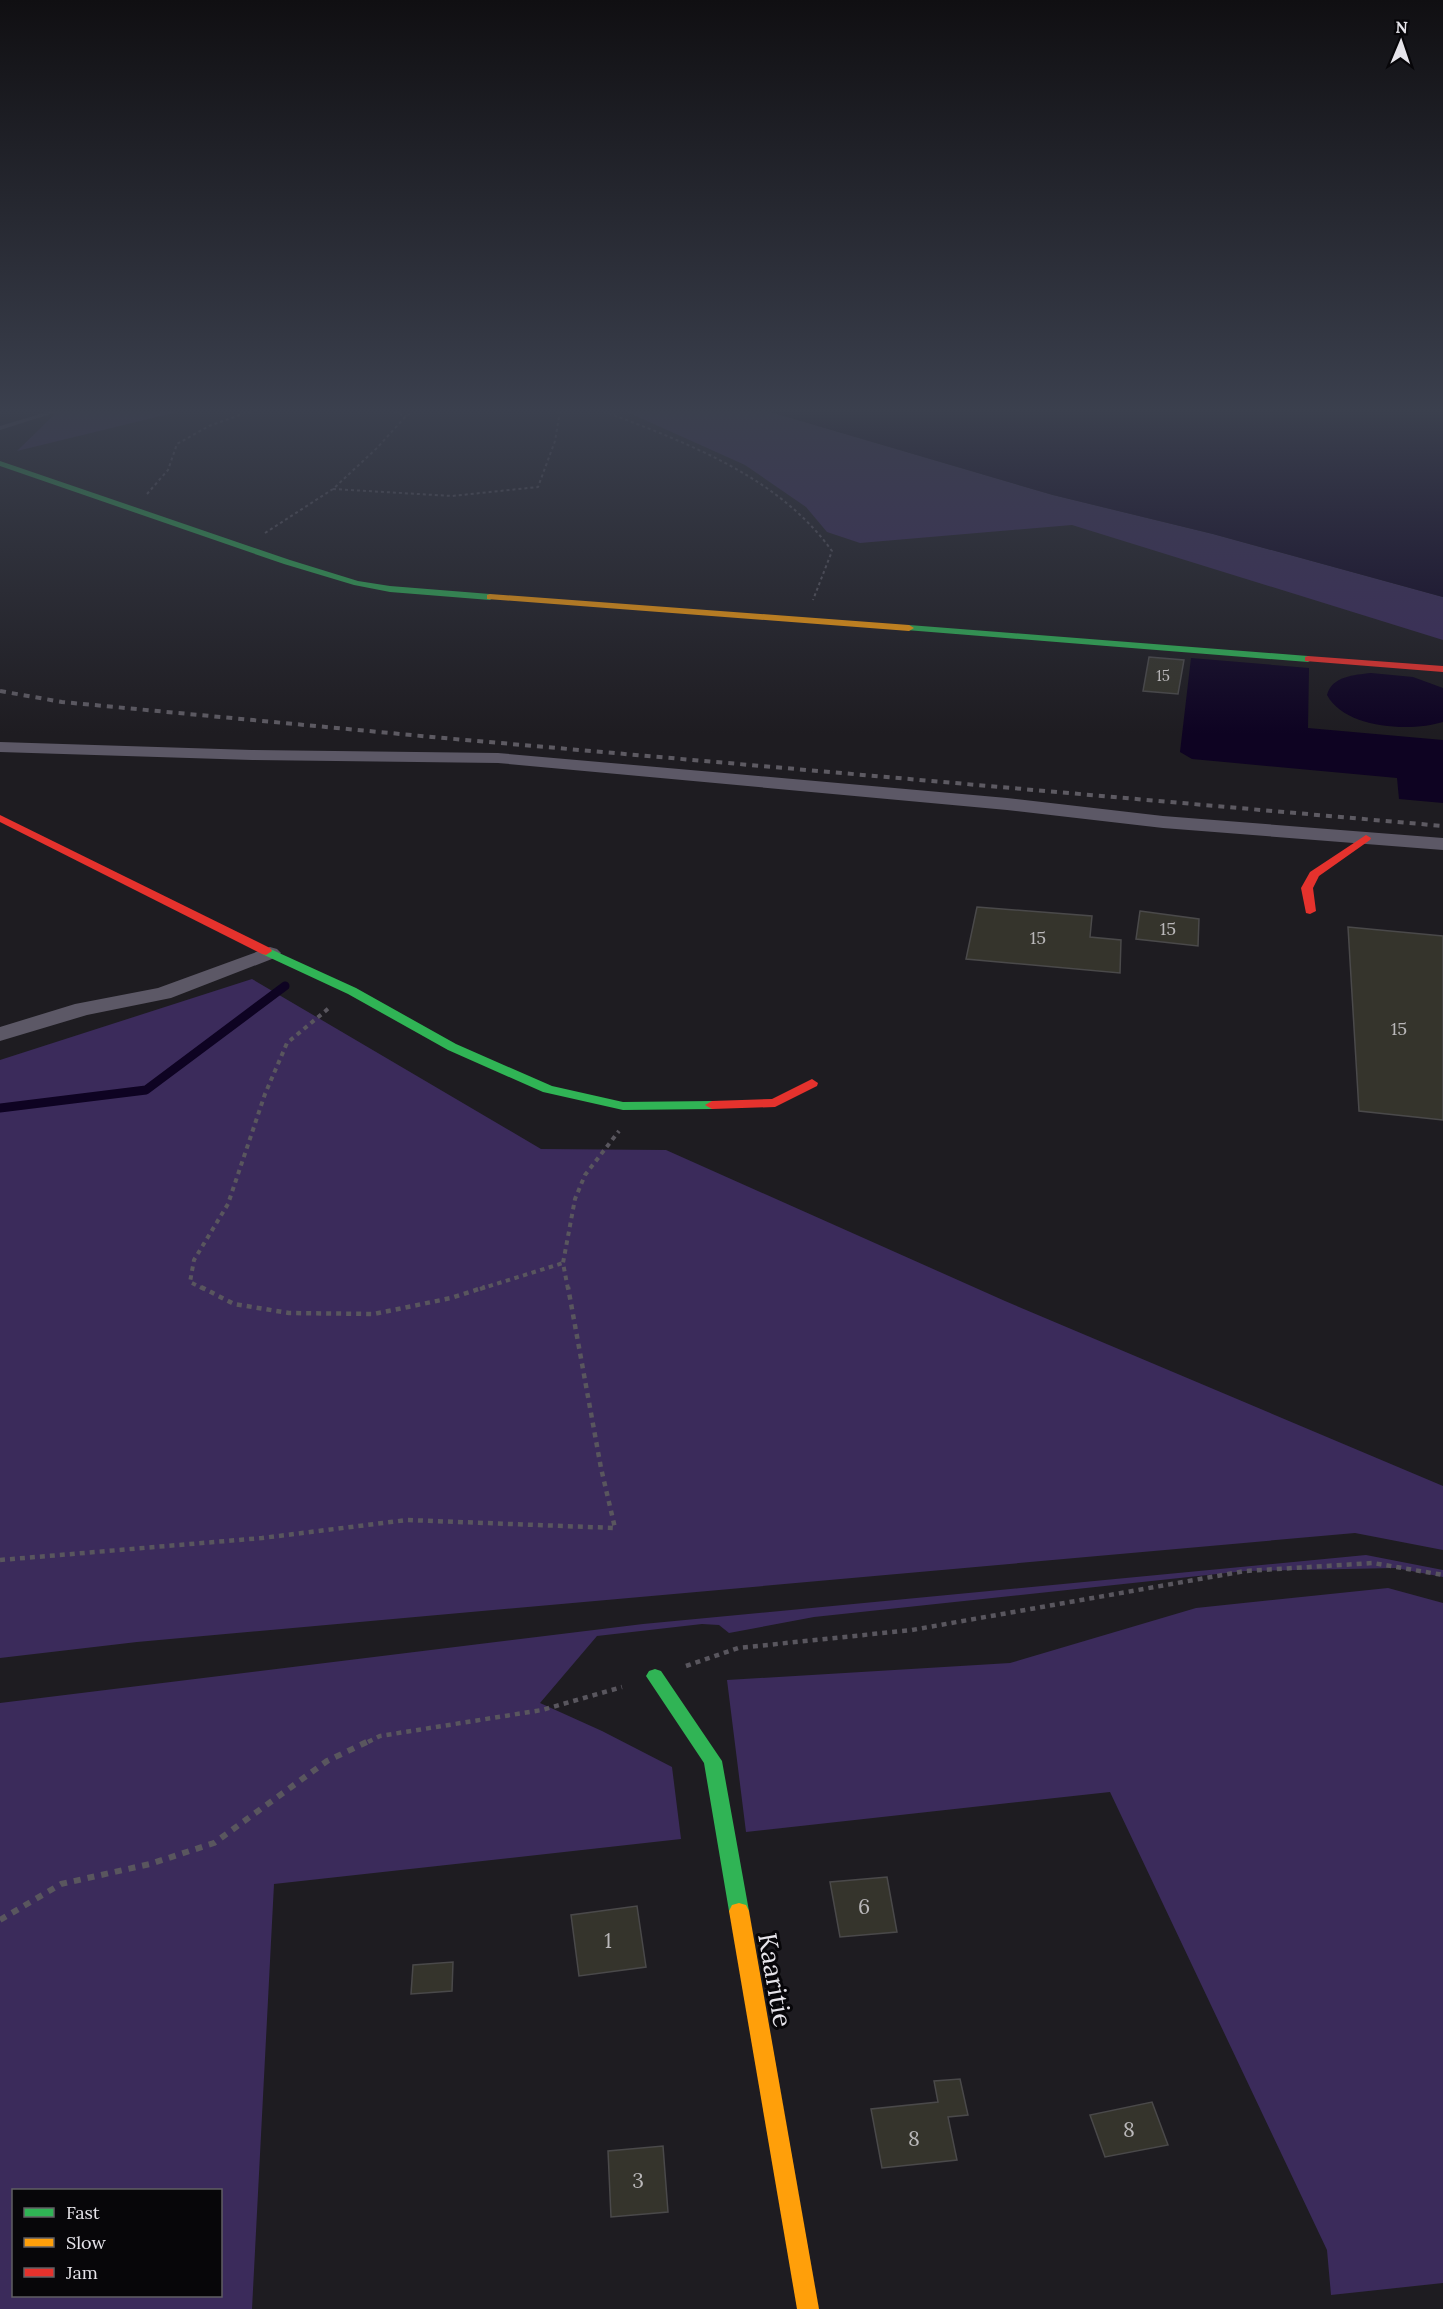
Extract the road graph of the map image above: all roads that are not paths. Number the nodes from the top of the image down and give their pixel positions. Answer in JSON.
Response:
{"nodes":[{"id":1,"x":163,"y":519,"type":"edge"},
{"id":2,"x":1443,"y":669,"type":"edge"},
{"id":3,"x":0,"y":747,"type":"edge"},
{"id":4,"x":0,"y":818,"type":"edge"},
{"id":5,"x":1366,"y":838,"type":"junction"},
{"id":6,"x":1443,"y":844,"type":"edge"},
{"id":7,"x":1310,"y":911,"type":"dead end"},
{"id":8,"x":270,"y":953,"type":"junction"},
{"id":9,"x":0,"y":1034,"type":"edge"},
{"id":10,"x":812,"y":1083,"type":"dead end"},
{"id":11,"x":655,"y":1676,"type":"road end"},
{"id":12,"x":808,"y":2309,"type":"edge"}],
"edges":[{"from":1,"to":2,"type":"street"},
{"from":3,"to":5,"type":"street"},
{"from":4,"to":8,"type":"street"},
{"from":5,"to":6,"type":"street"},
{"from":5,"to":7,"type":"street"},
{"from":8,"to":9,"type":"street"},
{"from":8,"to":10,"type":"street"},
{"from":11,"to":12,"type":"street","name":"Kaaritie"}]}
